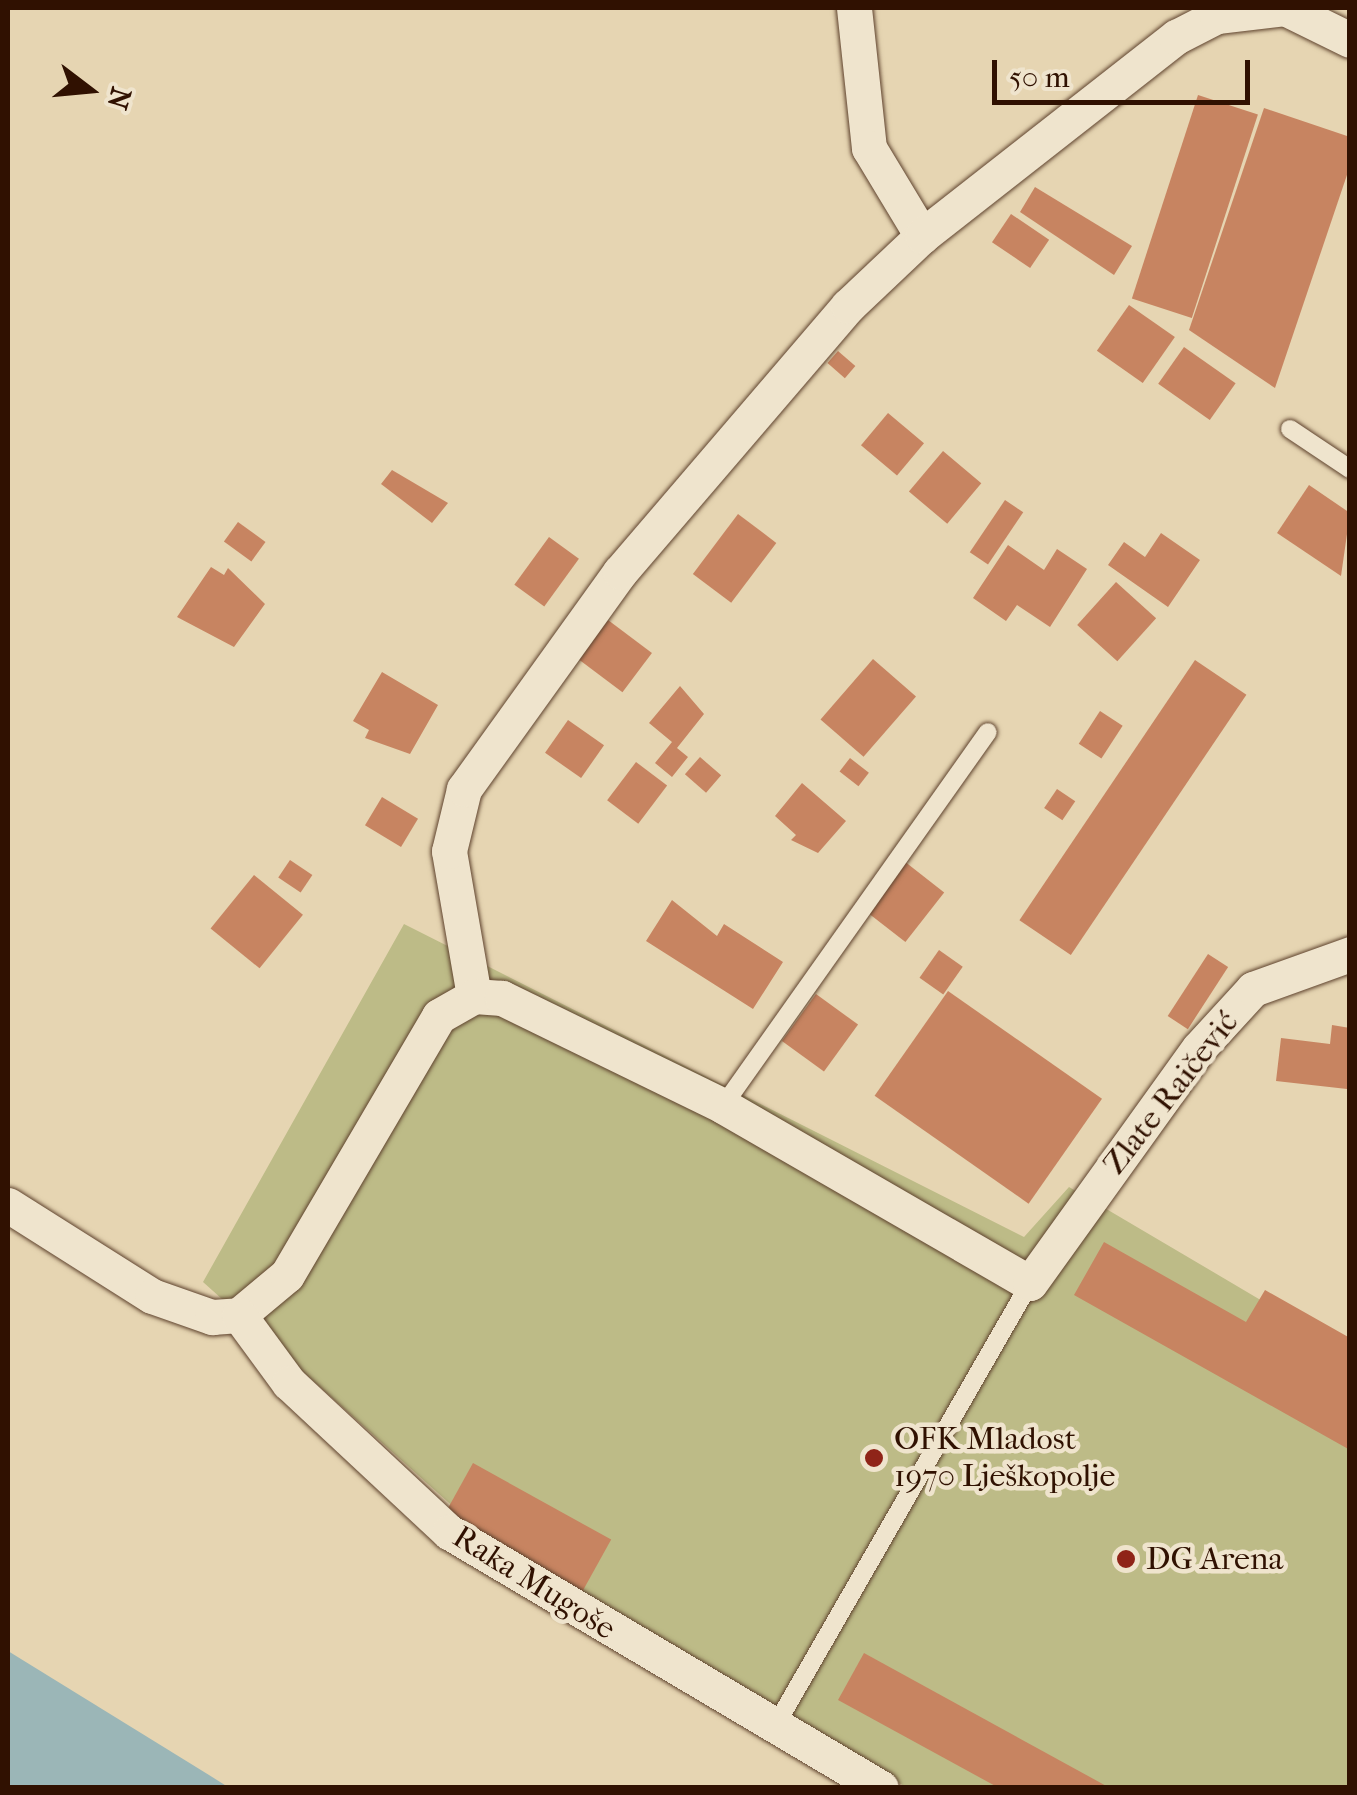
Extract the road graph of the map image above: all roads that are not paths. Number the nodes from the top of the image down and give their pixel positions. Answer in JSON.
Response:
{"nodes":[{"id":1,"x":854,"y":8,"type":"edge"},
{"id":2,"x":1350,"y":40,"type":"edge"},
{"id":3,"x":922,"y":236,"type":"junction"},
{"id":4,"x":1290,"y":429,"type":"dead end"},
{"id":5,"x":1350,"y":469,"type":"edge"},
{"id":6,"x":988,"y":732,"type":"dead end"},
{"id":7,"x":1350,"y":954,"type":"edge"},
{"id":8,"x":474,"y":996,"type":"junction"},
{"id":9,"x":723,"y":1106,"type":"junction"},
{"id":10,"x":8,"y":1205,"type":"edge"},
{"id":11,"x":1030,"y":1283,"type":"junction"},
{"id":12,"x":238,"y":1315,"type":"junction"},
{"id":13,"x":777,"y":1723,"type":"junction"},
{"id":14,"x":881,"y":1788,"type":"edge"}],
"edges":[{"from":1,"to":3,"type":"street"},
{"from":2,"to":3,"type":"street"},
{"from":3,"to":8,"type":"street"},
{"from":4,"to":5,"type":"lane"},
{"from":6,"to":9,"type":"lane"},
{"from":7,"to":11,"type":"street","name":"Zlate Raičević"},
{"from":8,"to":9,"type":"street"},
{"from":8,"to":12,"type":"street"},
{"from":9,"to":11,"type":"street"},
{"from":10,"to":12,"type":"street"},
{"from":11,"to":13,"type":"lane"},
{"from":12,"to":13,"type":"street","name":"Raka Mugoše"},
{"from":13,"to":14,"type":"street","name":"Raka Mugoše"}]}
